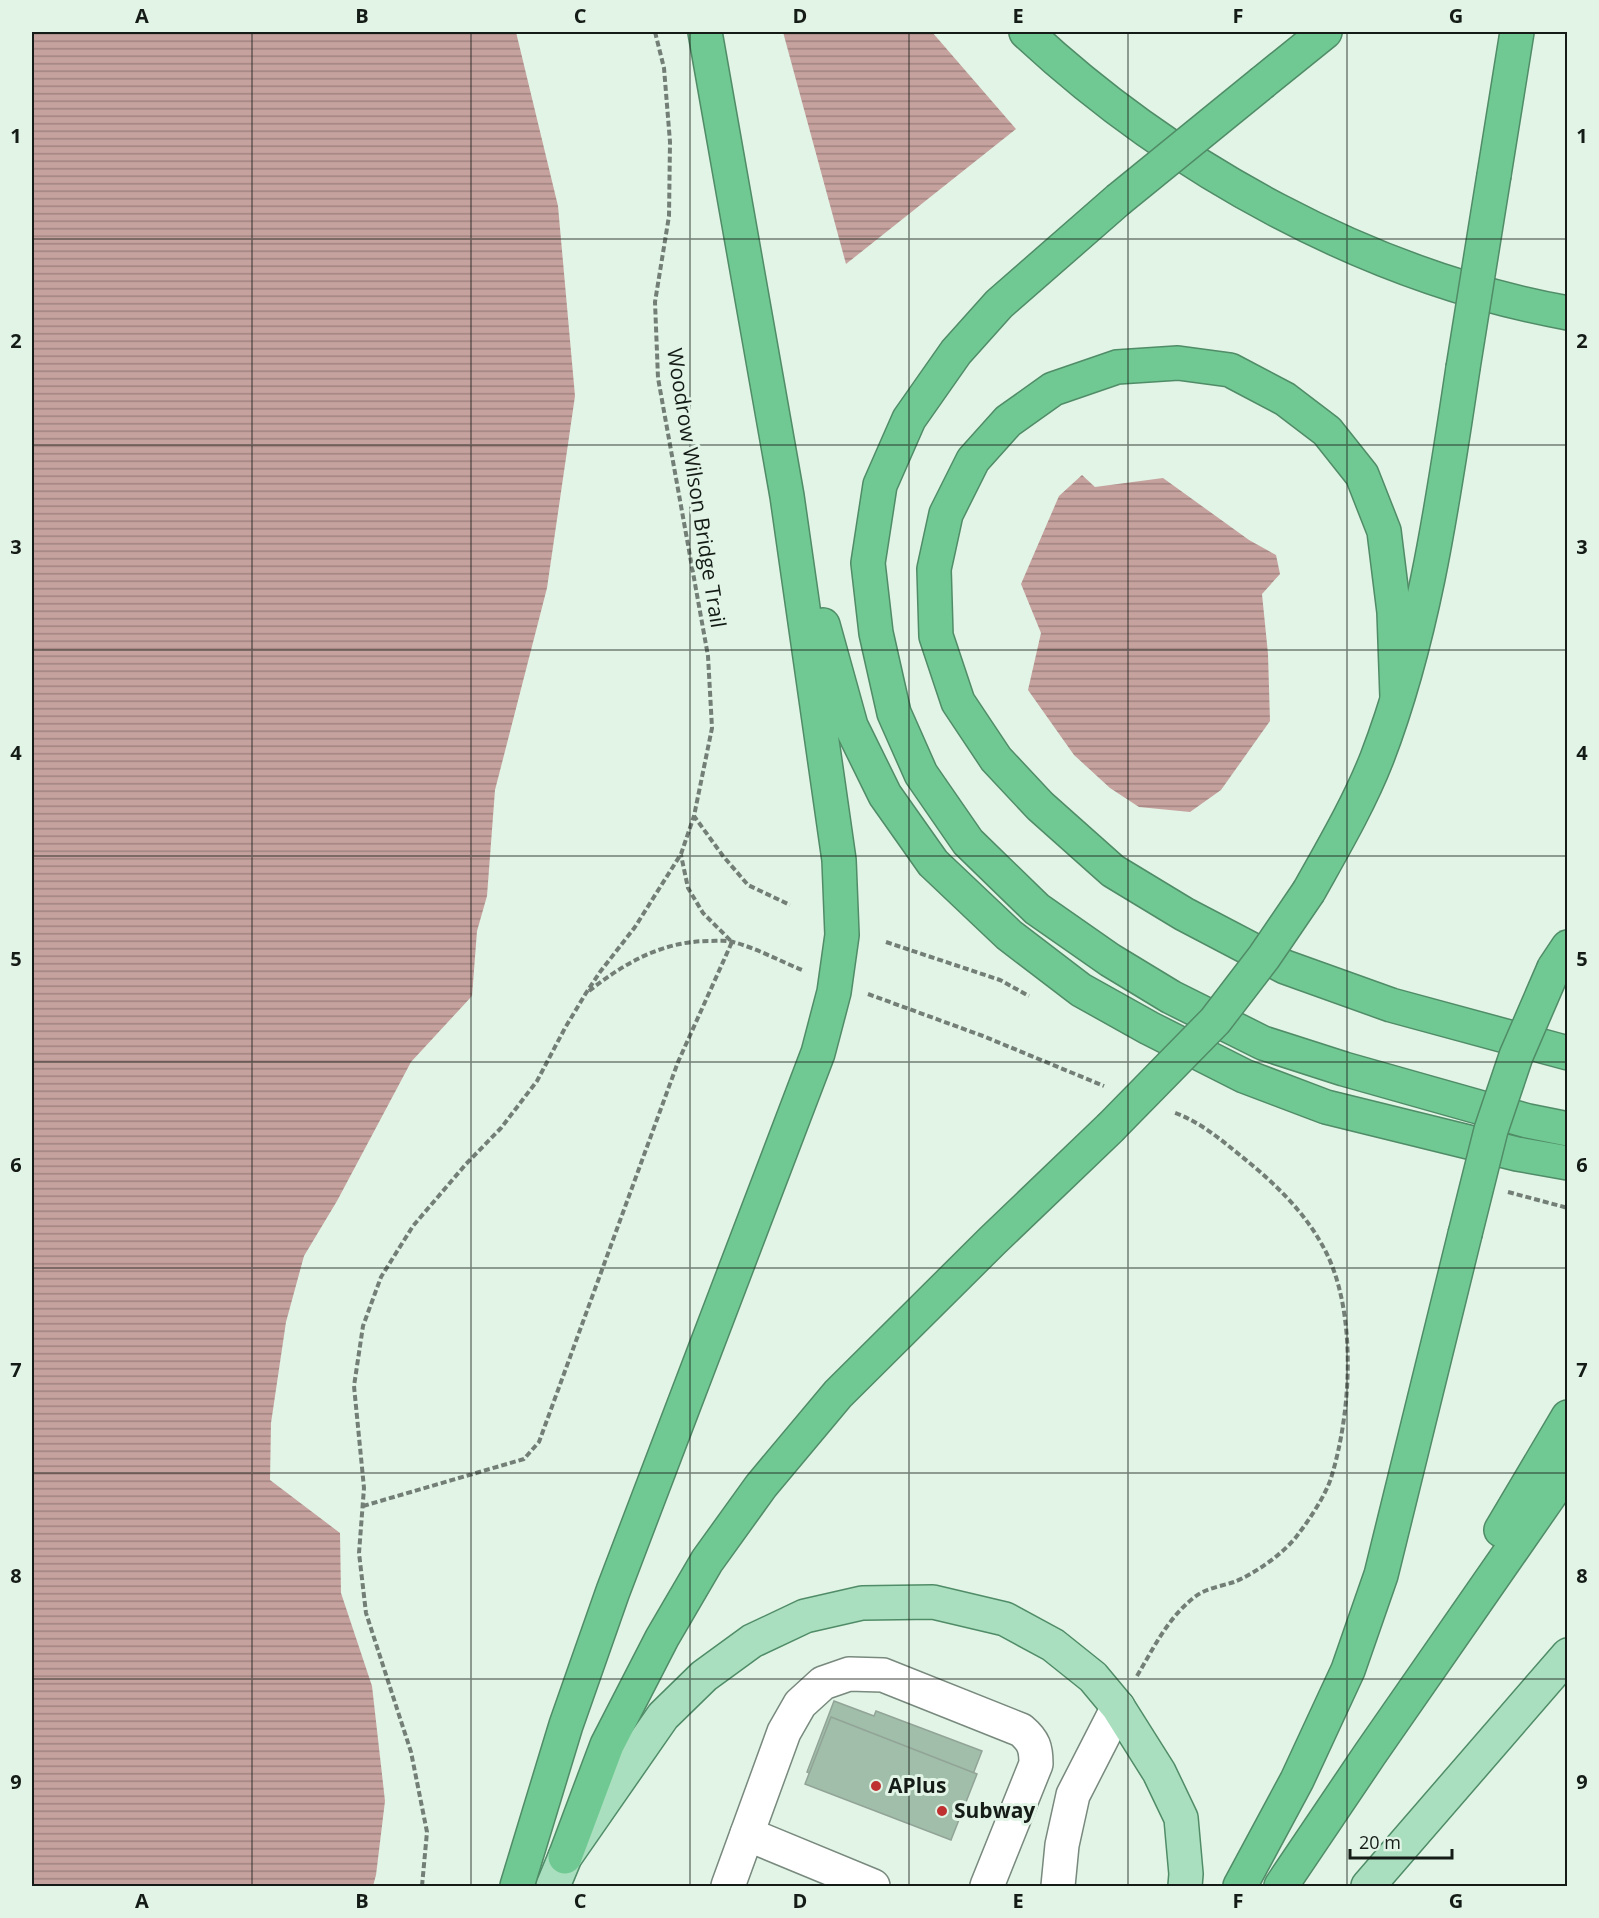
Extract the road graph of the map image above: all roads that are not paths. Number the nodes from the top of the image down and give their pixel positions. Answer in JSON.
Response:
{"nodes":[{"id":1,"x":705,"y":32,"type":"edge"},
{"id":2,"x":1026,"y":32,"type":"edge"},
{"id":3,"x":1325,"y":32,"type":"edge"},
{"id":4,"x":1517,"y":32,"type":"edge"},
{"id":5,"x":1568,"y":313,"type":"edge"},
{"id":6,"x":787,"y":496,"type":"junction"},
{"id":7,"x":1397,"y":697,"type":"junction"},
{"id":8,"x":1561,"y":957,"type":"edge"},
{"id":9,"x":1568,"y":1053,"type":"edge"},
{"id":10,"x":1568,"y":1129,"type":"edge"},
{"id":11,"x":1568,"y":1162,"type":"edge"},
{"id":12,"x":1568,"y":1417,"type":"edge"},
{"id":13,"x":1568,"y":1469,"type":"edge"},
{"id":14,"x":1568,"y":1655,"type":"edge"},
{"id":15,"x":1118,"y":1707,"type":"junction"},
{"id":16,"x":1370,"y":1754,"type":"junction"},
{"id":17,"x":747,"y":1834,"type":"junction"},
{"id":18,"x":559,"y":1872,"type":"edge"},
{"id":19,"x":517,"y":1887,"type":"edge"},
{"id":20,"x":728,"y":1887,"type":"edge"},
{"id":21,"x":873,"y":1887,"type":"edge"},
{"id":22,"x":987,"y":1887,"type":"edge"},
{"id":23,"x":1058,"y":1887,"type":"edge"},
{"id":24,"x":1185,"y":1887,"type":"edge"},
{"id":25,"x":1240,"y":1887,"type":"edge"},
{"id":26,"x":1281,"y":1887,"type":"edge"},
{"id":27,"x":1368,"y":1887,"type":"edge"}],
"edges":[{"from":1,"to":6,"type":"highway"},
{"from":2,"to":5,"type":"highway"},
{"from":3,"to":10,"type":"highway","bridge":true},
{"from":4,"to":7,"type":"highway","bridge":true},
{"from":6,"to":11,"type":"highway"},
{"from":6,"to":19,"type":"highway"},
{"from":7,"to":9,"type":"highway"},
{"from":7,"to":18,"type":"highway","bridge":true},
{"from":8,"to":25,"type":"highway","bridge":true},
{"from":12,"to":16,"type":"highway"},
{"from":13,"to":16,"type":"highway"},
{"from":14,"to":27,"type":"main road"},
{"from":15,"to":18,"type":"main road"},
{"from":15,"to":23,"type":"street"},
{"from":15,"to":24,"type":"main road"},
{"from":16,"to":26,"type":"highway"},
{"from":17,"to":20,"type":"street"},
{"from":17,"to":21,"type":"street"},
{"from":17,"to":22,"type":"street"}]}
